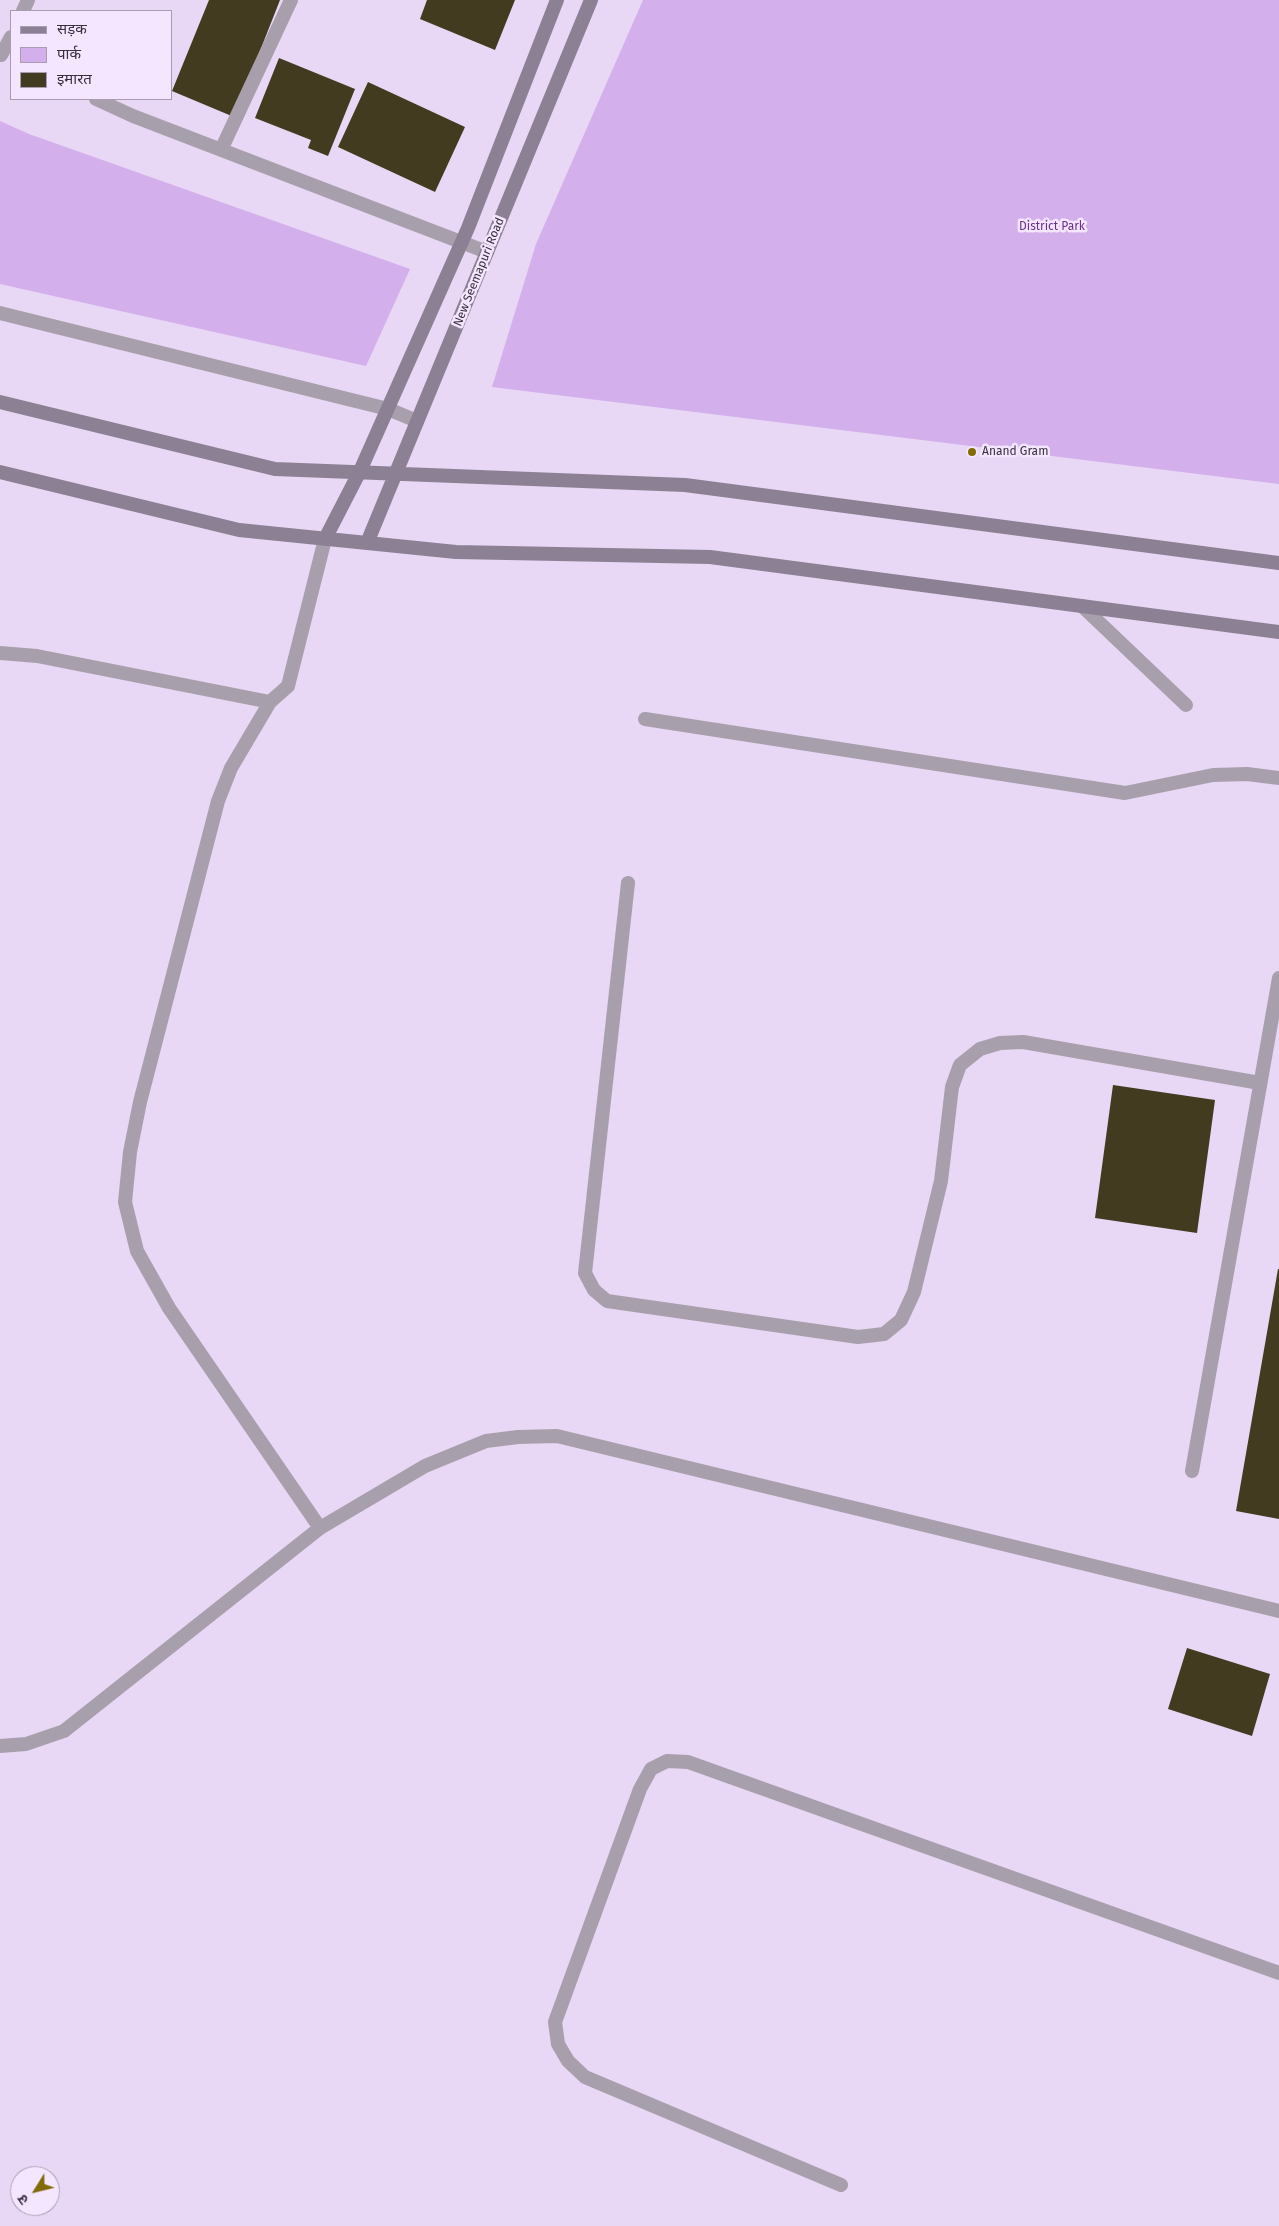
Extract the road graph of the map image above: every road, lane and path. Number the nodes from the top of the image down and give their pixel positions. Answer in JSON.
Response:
{"nodes":[{"id":1,"x":291,"y":0,"type":"edge"},
{"id":2,"x":557,"y":0,"type":"edge"},
{"id":3,"x":591,"y":0,"type":"edge"},
{"id":4,"x":10,"y":40,"type":"edge"},
{"id":5,"x":4,"y":57,"type":"edge"},
{"id":6,"x":98,"y":100,"type":"edge"},
{"id":7,"x":221,"y":150,"type":"junction"},
{"id":8,"x":462,"y":243,"type":"junction"},
{"id":9,"x":487,"y":252,"type":"junction"},
{"id":10,"x":0,"y":313,"type":"edge"},
{"id":11,"x":0,"y":402,"type":"edge"},
{"id":12,"x":388,"y":409,"type":"junction"},
{"id":13,"x":418,"y":421,"type":"junction"},
{"id":14,"x":360,"y":471,"type":"junction"},
{"id":15,"x":0,"y":472,"type":"edge"},
{"id":16,"x":396,"y":473,"type":"junction"},
{"id":17,"x":325,"y":539,"type":"junction"},
{"id":18,"x":367,"y":543,"type":"junction"},
{"id":19,"x":1279,"y":563,"type":"edge"},
{"id":20,"x":1082,"y":606,"type":"junction"},
{"id":21,"x":1279,"y":632,"type":"edge"},
{"id":22,"x":0,"y":653,"type":"edge"},
{"id":23,"x":270,"y":702,"type":"junction"},
{"id":24,"x":1186,"y":705,"type":"dead end"},
{"id":25,"x":645,"y":719,"type":"dead end"},
{"id":26,"x":1279,"y":778,"type":"edge"},
{"id":27,"x":628,"y":883,"type":"dead end"},
{"id":28,"x":1279,"y":978,"type":"edge"},
{"id":29,"x":1260,"y":1083,"type":"junction"},
{"id":30,"x":1192,"y":1470,"type":"dead end"},
{"id":31,"x":320,"y":1528,"type":"junction"},
{"id":32,"x":1279,"y":1611,"type":"edge"},
{"id":33,"x":0,"y":1746,"type":"edge"},
{"id":34,"x":1279,"y":1973,"type":"edge"},
{"id":35,"x":842,"y":2185,"type":"dead end"}],
"edges":[{"from":1,"to":7,"type":"street"},
{"from":2,"to":8,"type":"main road"},
{"from":3,"to":9,"type":"main road","name":"New Seemapuri Road"},
{"from":4,"to":5,"type":"street"},
{"from":6,"to":7,"type":"street"},
{"from":7,"to":8,"type":"street"},
{"from":8,"to":9,"type":"street"},
{"from":8,"to":12,"type":"main road"},
{"from":9,"to":13,"type":"main road","name":"New Seemapuri Road"},
{"from":10,"to":12,"type":"street"},
{"from":11,"to":14,"type":"main road"},
{"from":12,"to":13,"type":"street"},
{"from":12,"to":14,"type":"main road"},
{"from":13,"to":16,"type":"main road","name":"New Seemapuri Road"},
{"from":14,"to":16,"type":"main road"},
{"from":14,"to":17,"type":"main road"},
{"from":15,"to":17,"type":"main road"},
{"from":16,"to":18,"type":"main road","name":"New Seemapuri Road"},
{"from":16,"to":19,"type":"main road"},
{"from":17,"to":18,"type":"main road"},
{"from":17,"to":23,"type":"street"},
{"from":18,"to":20,"type":"main road"},
{"from":20,"to":21,"type":"main road"},
{"from":20,"to":24,"type":"street"},
{"from":22,"to":23,"type":"street"},
{"from":23,"to":31,"type":"street"},
{"from":25,"to":26,"type":"street"},
{"from":27,"to":29,"type":"street"},
{"from":28,"to":29,"type":"street"},
{"from":29,"to":30,"type":"street"},
{"from":31,"to":32,"type":"street"},
{"from":31,"to":33,"type":"street"},
{"from":34,"to":35,"type":"street"}]}
